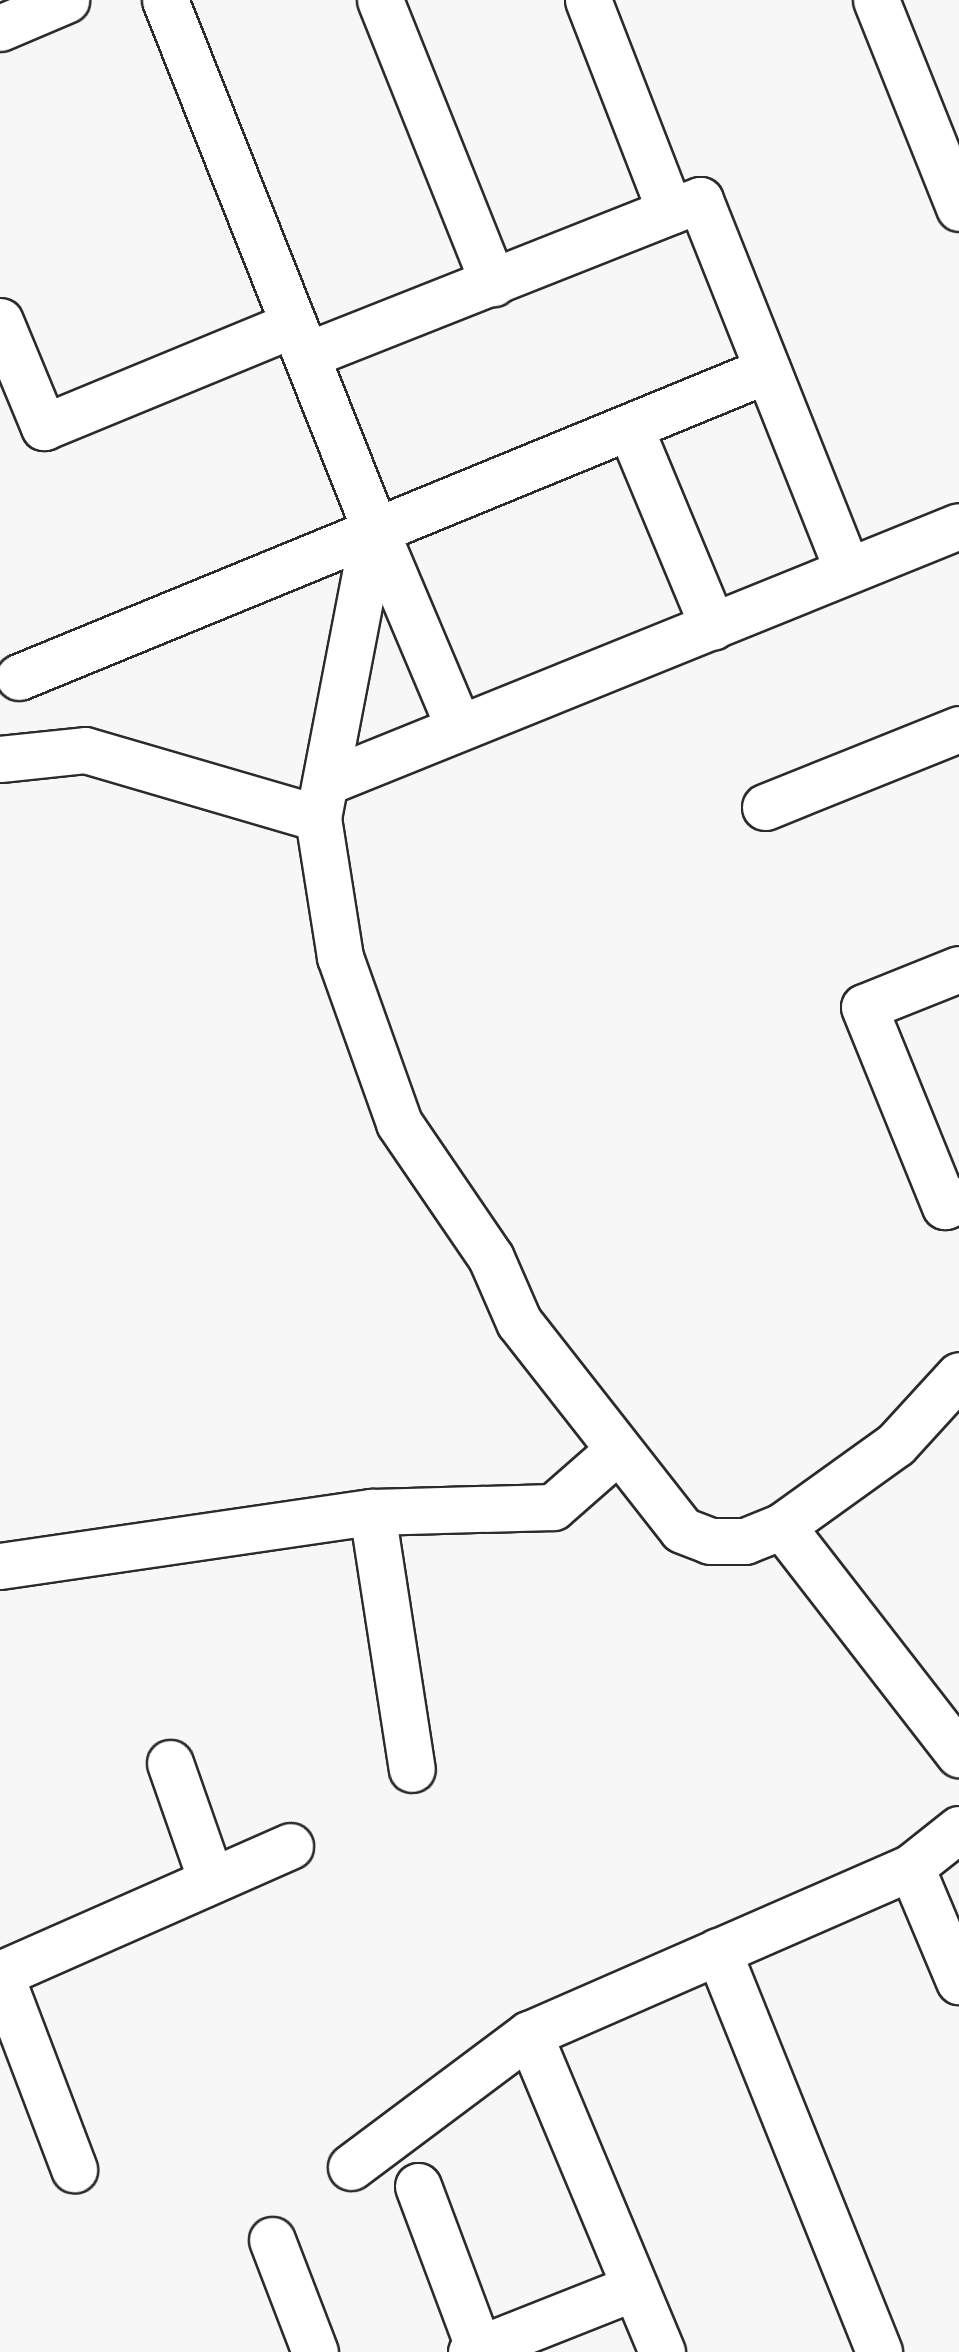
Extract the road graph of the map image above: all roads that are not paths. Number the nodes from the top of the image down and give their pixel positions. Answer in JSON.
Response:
{"nodes":[{"id":1,"x":66,"y":0,"type":"edge"},
{"id":2,"x":166,"y":0,"type":"edge"},
{"id":3,"x":380,"y":0,"type":"edge"},
{"id":4,"x":588,"y":0,"type":"edge"},
{"id":5,"x":876,"y":0,"type":"edge"},
{"id":6,"x":0,"y":28,"type":"edge"},
{"id":7,"x":959,"y":208,"type":"edge"},
{"id":8,"x":670,"y":211,"type":"junction"},
{"id":9,"x":493,"y":283,"type":"junction"},
{"id":10,"x":0,"y":320,"type":"edge"},
{"id":11,"x":301,"y":339,"type":"junction"},
{"id":12,"x":767,"y":370,"type":"junction"},
{"id":13,"x":632,"y":430,"type":"junction"},
{"id":14,"x":374,"y":526,"type":"junction"},
{"id":15,"x":959,"y":526,"type":"edge"},
{"id":16,"x":847,"y":570,"type":"junction"},
{"id":17,"x":713,"y":626,"type":"junction"},
{"id":18,"x":19,"y":678,"type":"dead end"},
{"id":19,"x":459,"y":728,"type":"junction"},
{"id":20,"x":959,"y":729,"type":"edge"},
{"id":21,"x":0,"y":759,"type":"edge"},
{"id":22,"x":324,"y":799,"type":"junction"},
{"id":23,"x":764,"y":807,"type":"dead end"},
{"id":24,"x":959,"y":969,"type":"edge"},
{"id":25,"x":959,"y":1200,"type":"edge"},
{"id":26,"x":959,"y":1375,"type":"edge"},
{"id":27,"x":617,"y":1451,"type":"junction"},
{"id":28,"x":372,"y":1512,"type":"junction"},
{"id":29,"x":782,"y":1526,"type":"junction"},
{"id":30,"x":0,"y":1566,"type":"edge"},
{"id":31,"x":959,"y":1754,"type":"edge"},
{"id":32,"x":170,"y":1763,"type":"dead end"},
{"id":33,"x":412,"y":1769,"type":"dead end"},
{"id":34,"x":959,"y":1830,"type":"edge"},
{"id":35,"x":290,"y":1846,"type":"dead end"},
{"id":36,"x":911,"y":1867,"type":"junction"},
{"id":37,"x":210,"y":1880,"type":"junction"},
{"id":38,"x":718,"y":1951,"type":"junction"},
{"id":39,"x":0,"y":1974,"type":"edge"},
{"id":40,"x":959,"y":1981,"type":"edge"},
{"id":41,"x":530,"y":2034,"type":"junction"},
{"id":42,"x":351,"y":2166,"type":"dead end"},
{"id":43,"x":74,"y":2168,"type":"dead end"},
{"id":44,"x":418,"y":2186,"type":"dead end"},
{"id":45,"x":272,"y":2240,"type":"dead end"},
{"id":46,"x":635,"y":2287,"type":"junction"},
{"id":47,"x":475,"y":2350,"type":"edge"},
{"id":48,"x":316,"y":2352,"type":"edge"},
{"id":49,"x":662,"y":2352,"type":"edge"},
{"id":50,"x":879,"y":2352,"type":"edge"}],
"edges":[{"from":1,"to":6,"type":"street"},
{"from":2,"to":11,"type":"street"},
{"from":3,"to":9,"type":"street"},
{"from":4,"to":8,"type":"street"},
{"from":5,"to":7,"type":"street"},
{"from":8,"to":9,"type":"street"},
{"from":8,"to":12,"type":"street"},
{"from":9,"to":11,"type":"street"},
{"from":10,"to":11,"type":"street"},
{"from":11,"to":14,"type":"street"},
{"from":12,"to":13,"type":"street"},
{"from":12,"to":16,"type":"street"},
{"from":13,"to":14,"type":"street"},
{"from":13,"to":17,"type":"street"},
{"from":14,"to":18,"type":"street"},
{"from":14,"to":19,"type":"street"},
{"from":14,"to":22,"type":"street"},
{"from":15,"to":16,"type":"street"},
{"from":16,"to":17,"type":"street"},
{"from":17,"to":19,"type":"street"},
{"from":19,"to":22,"type":"street"},
{"from":20,"to":23,"type":"street"},
{"from":21,"to":22,"type":"street"},
{"from":22,"to":27,"type":"street"},
{"from":24,"to":25,"type":"street"},
{"from":26,"to":29,"type":"street"},
{"from":27,"to":28,"type":"street"},
{"from":27,"to":29,"type":"street"},
{"from":28,"to":30,"type":"street"},
{"from":28,"to":33,"type":"street"},
{"from":29,"to":31,"type":"street"},
{"from":32,"to":37,"type":"street"},
{"from":34,"to":36,"type":"street"},
{"from":35,"to":37,"type":"street"},
{"from":36,"to":38,"type":"street"},
{"from":36,"to":40,"type":"street"},
{"from":37,"to":39,"type":"street"},
{"from":38,"to":41,"type":"street"},
{"from":38,"to":50,"type":"street"},
{"from":39,"to":43,"type":"street"},
{"from":41,"to":42,"type":"street"},
{"from":41,"to":46,"type":"street"},
{"from":44,"to":47,"type":"street"},
{"from":45,"to":48,"type":"street"},
{"from":46,"to":47,"type":"street"},
{"from":46,"to":49,"type":"street"}]}
